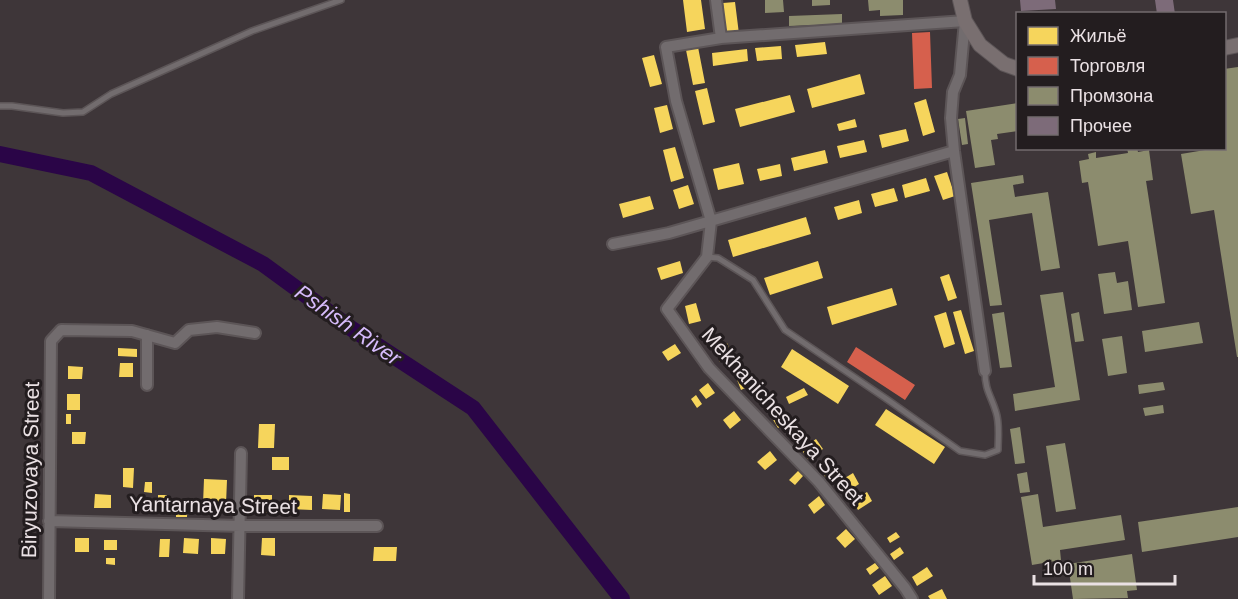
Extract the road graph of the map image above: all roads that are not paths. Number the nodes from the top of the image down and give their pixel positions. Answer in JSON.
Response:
{"nodes":[{"id":1,"x":341,"y":0,"type":"edge"},
{"id":2,"x":716,"y":0,"type":"edge"},
{"id":3,"x":960,"y":0,"type":"edge"},
{"id":4,"x":965,"y":21,"type":"junction"},
{"id":5,"x":721,"y":38,"type":"junction"},
{"id":6,"x":1016,"y":69,"type":"edge"},
{"id":7,"x":0,"y":106,"type":"edge"},
{"id":8,"x":954,"y":151,"type":"junction"},
{"id":9,"x":711,"y":221,"type":"junction"},
{"id":10,"x":613,"y":244,"type":"dead end"},
{"id":11,"x":707,"y":257,"type":"junction"},
{"id":12,"x":255,"y":333,"type":"dead end"},
{"id":13,"x":147,"y":335,"type":"junction"},
{"id":14,"x":985,"y":371,"type":"joint"},
{"id":15,"x":147,"y":385,"type":"dead end"},
{"id":16,"x":241,"y":453,"type":"dead end"},
{"id":17,"x":49,"y":521,"type":"junction"},
{"id":18,"x":241,"y":526,"type":"junction"},
{"id":19,"x":377,"y":526,"type":"dead end"},
{"id":20,"x":49,"y":599,"type":"edge"},
{"id":21,"x":238,"y":599,"type":"edge"},
{"id":22,"x":912,"y":599,"type":"edge"}],
"edges":[{"from":1,"to":7,"type":"lane"},
{"from":2,"to":5,"type":"street"},
{"from":3,"to":4,"type":"main road"},
{"from":4,"to":5,"type":"street"},
{"from":4,"to":6,"type":"main road"},
{"from":4,"to":8,"type":"street"},
{"from":5,"to":9,"type":"street"},
{"from":8,"to":9,"type":"street"},
{"from":8,"to":14,"type":"street"},
{"from":9,"to":10,"type":"street"},
{"from":9,"to":11,"type":"street"},
{"from":11,"to":14,"type":"lane"},
{"from":11,"to":22,"type":"street","name":"Mekhanicheskaya Street"},
{"from":12,"to":13,"type":"street"},
{"from":13,"to":15,"type":"street"},
{"from":13,"to":17,"type":"street","name":"Biryuzovaya Street"},
{"from":16,"to":18,"type":"street"},
{"from":17,"to":18,"type":"street","name":"Yantarnaya Street"},
{"from":17,"to":20,"type":"street","name":"Biryuzovaya Street"},
{"from":18,"to":19,"type":"street","name":"Yantarnaya Street"},
{"from":18,"to":21,"type":"street"}]}
